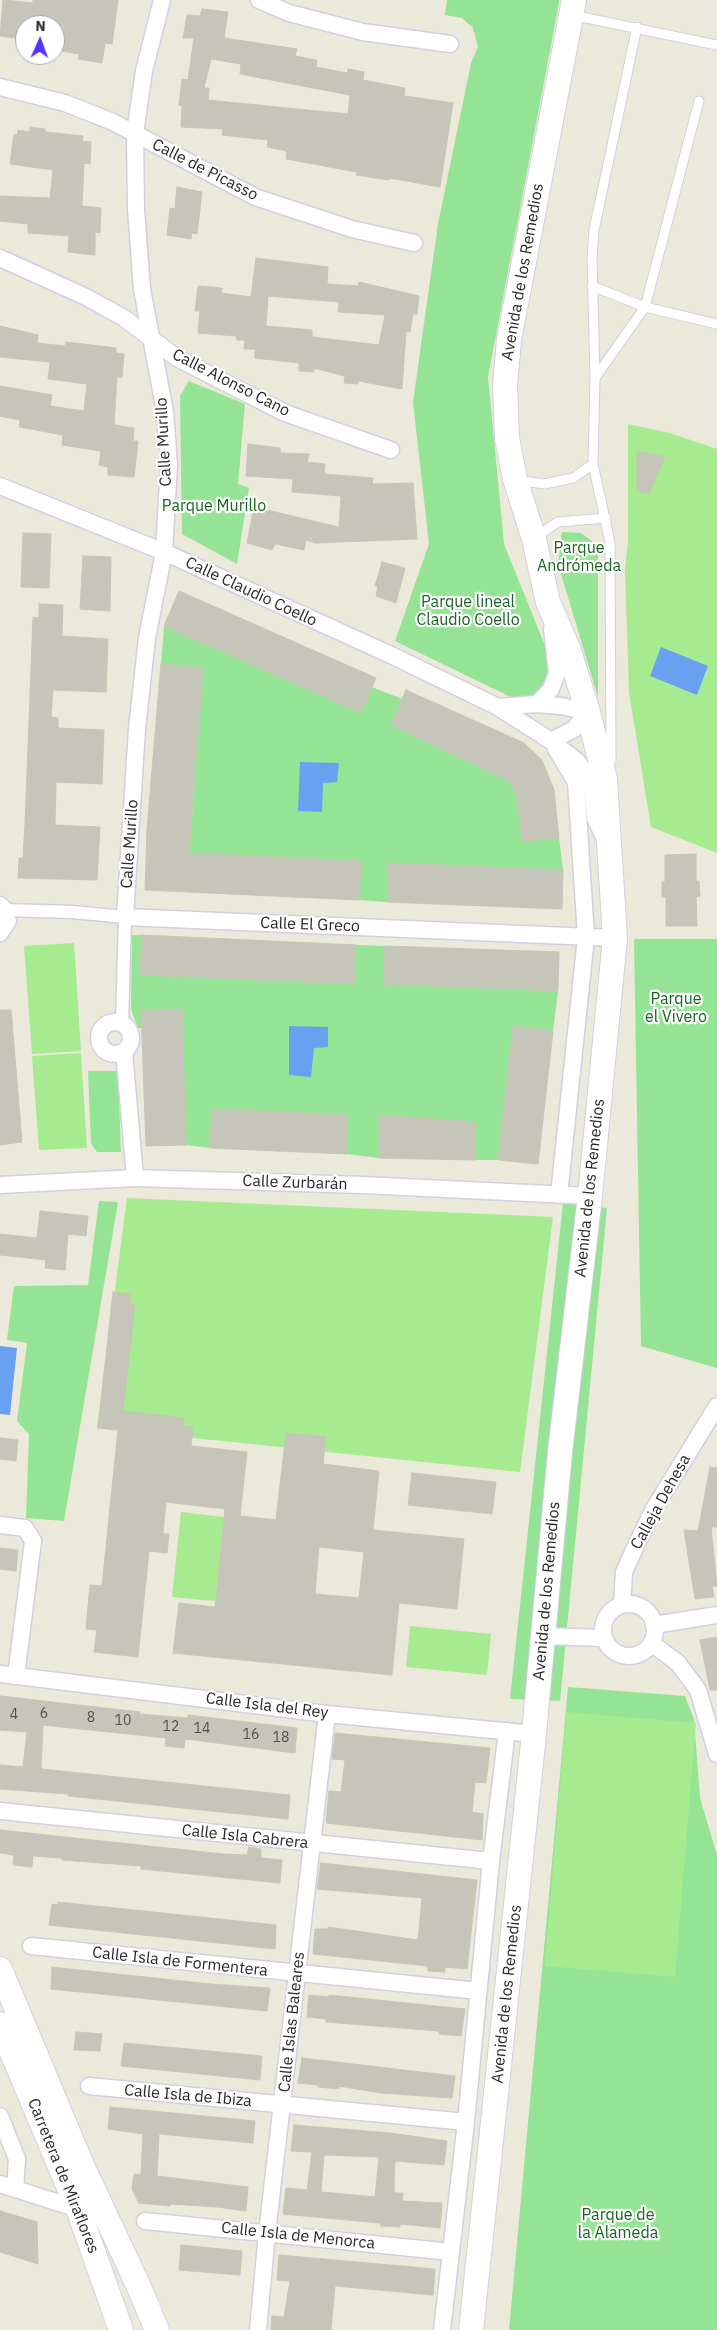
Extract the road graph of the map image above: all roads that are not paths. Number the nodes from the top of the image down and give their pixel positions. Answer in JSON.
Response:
{"nodes":[{"id":1,"x":162,"y":0,"type":"edge"},
{"id":2,"x":259,"y":0,"type":"edge"},
{"id":3,"x":573,"y":8,"type":"edge"},
{"id":4,"x":637,"y":27,"type":"junction"},
{"id":5,"x":450,"y":44,"type":"dead end"},
{"id":6,"x":717,"y":45,"type":"edge"},
{"id":7,"x":0,"y":87,"type":"edge"},
{"id":8,"x":699,"y":101,"type":"dead end"},
{"id":9,"x":135,"y":133,"type":"junction"},
{"id":10,"x":414,"y":243,"type":"dead end"},
{"id":11,"x":0,"y":258,"type":"edge"},
{"id":12,"x":592,"y":286,"type":"junction"},
{"id":13,"x":645,"y":307,"type":"junction"},
{"id":14,"x":717,"y":324,"type":"edge"},
{"id":15,"x":153,"y":340,"type":"junction"},
{"id":16,"x":595,"y":378,"type":"junction"},
{"id":17,"x":391,"y":450,"type":"dead end"},
{"id":18,"x":593,"y":464,"type":"junction"},
{"id":19,"x":515,"y":479,"type":"junction"},
{"id":20,"x":0,"y":486,"type":"edge"},
{"id":21,"x":606,"y":518,"type":"junction"},
{"id":22,"x":534,"y":539,"type":"junction"},
{"id":23,"x":164,"y":552,"type":"junction"},
{"id":24,"x":548,"y":602,"type":"junction"},
{"id":25,"x":537,"y":704,"type":"junction"},
{"id":26,"x":498,"y":707,"type":"junction"},
{"id":27,"x":588,"y":712,"type":"junction"},
{"id":28,"x":551,"y":741,"type":"junction"},
{"id":29,"x":615,"y":789,"type":"dead end"},
{"id":30,"x":617,"y":826,"type":"dead end"},
{"id":31,"x":611,"y":852,"type":"junction"},
{"id":32,"x":3,"y":908,"type":"edge"},
{"id":33,"x":125,"y":917,"type":"junction"},
{"id":34,"x":0,"y":934,"type":"edge"},
{"id":35,"x":586,"y":937,"type":"junction"},
{"id":36,"x":615,"y":938,"type":"junction"},
{"id":37,"x":122,"y":1023,"type":"junction"},
{"id":38,"x":124,"y":1051,"type":"junction"},
{"id":39,"x":135,"y":1178,"type":"junction"},
{"id":40,"x":0,"y":1186,"type":"edge"},
{"id":41,"x":559,"y":1195,"type":"junction"},
{"id":42,"x":590,"y":1196,"type":"junction"},
{"id":43,"x":717,"y":1406,"type":"edge"},
{"id":44,"x":0,"y":1525,"type":"edge"},
{"id":45,"x":622,"y":1605,"type":"junction"},
{"id":46,"x":717,"y":1615,"type":"edge"},
{"id":47,"x":654,"y":1625,"type":"junction"},
{"id":48,"x":543,"y":1636,"type":"junction"},
{"id":49,"x":604,"y":1638,"type":"junction"},
{"id":50,"x":651,"y":1643,"type":"junction"},
{"id":51,"x":8,"y":1675,"type":"edge"},
{"id":52,"x":326,"y":1714,"type":"junction"},
{"id":53,"x":507,"y":1731,"type":"junction"},
{"id":54,"x":534,"y":1734,"type":"junction"},
{"id":55,"x":717,"y":1754,"type":"edge"},
{"id":56,"x":0,"y":1811,"type":"edge"},
{"id":57,"x":311,"y":1844,"type":"junction"},
{"id":58,"x":491,"y":1861,"type":"junction"},
{"id":59,"x":31,"y":1946,"type":"dead end"},
{"id":60,"x":0,"y":1969,"type":"edge"},
{"id":61,"x":297,"y":1974,"type":"junction"},
{"id":62,"x":479,"y":1991,"type":"junction"},
{"id":63,"x":0,"y":2024,"type":"edge"},
{"id":64,"x":89,"y":2086,"type":"dead end"},
{"id":65,"x":282,"y":2104,"type":"junction"},
{"id":66,"x":0,"y":2116,"type":"edge"},
{"id":67,"x":466,"y":2122,"type":"junction"},
{"id":68,"x":81,"y":2163,"type":"junction"},
{"id":69,"x":8,"y":2187,"type":"edge"},
{"id":70,"x":78,"y":2209,"type":"junction"},
{"id":71,"x":145,"y":2221,"type":"dead end"},
{"id":72,"x":267,"y":2233,"type":"junction"},
{"id":73,"x":451,"y":2252,"type":"junction"},
{"id":74,"x":121,"y":2330,"type":"edge"},
{"id":75,"x":134,"y":2330,"type":"edge"},
{"id":76,"x":157,"y":2330,"type":"edge"},
{"id":77,"x":258,"y":2330,"type":"edge"},
{"id":78,"x":442,"y":2330,"type":"edge"},
{"id":79,"x":471,"y":2330,"type":"edge"}],
"edges":[{"from":1,"to":9,"type":"street","name":"Calle Murillo"},
{"from":2,"to":5,"type":"street"},
{"from":3,"to":4,"type":"lane"},
{"from":3,"to":19,"type":"main road","name":"Avenida de los Remedios"},
{"from":4,"to":6,"type":"lane"},
{"from":4,"to":12,"type":"lane"},
{"from":7,"to":9,"type":"street","name":"Calle de Picasso"},
{"from":8,"to":13,"type":"lane"},
{"from":9,"to":10,"type":"street","name":"Calle de Picasso"},
{"from":9,"to":15,"type":"street","name":"Calle Murillo"},
{"from":11,"to":15,"type":"street","name":"Calle Alonso Cano"},
{"from":12,"to":13,"type":"lane"},
{"from":12,"to":16,"type":"lane"},
{"from":13,"to":14,"type":"lane"},
{"from":13,"to":16,"type":"lane"},
{"from":15,"to":17,"type":"street","name":"Calle Alonso Cano"},
{"from":15,"to":23,"type":"street","name":"Calle Murillo"},
{"from":16,"to":18,"type":"lane"},
{"from":18,"to":19,"type":"lane"},
{"from":18,"to":21,"type":"lane"},
{"from":19,"to":22,"type":"main road","name":"Avenida de los Remedios"},
{"from":20,"to":23,"type":"street","name":"Calle Claudio Coello"},
{"from":21,"to":22,"type":"lane"},
{"from":21,"to":29,"type":"lane"},
{"from":22,"to":24,"type":"main road","name":"Avenida de los Remedios"},
{"from":23,"to":26,"type":"street","name":"Calle Claudio Coello"},
{"from":23,"to":33,"type":"street","name":"Calle Murillo"},
{"from":24,"to":25,"type":"street","name":"Avenida de los Remedios"},
{"from":24,"to":27,"type":"main road","name":"Avenida de los Remedios"},
{"from":25,"to":26,"type":"street"},
{"from":25,"to":27,"type":"street"},
{"from":26,"to":28,"type":"street","name":"Avenida de los Remedios"},
{"from":27,"to":28,"type":"street"},
{"from":27,"to":31,"type":"main road","name":"Avenida de los Remedios"},
{"from":28,"to":31,"type":"street","name":"Avenida de los Remedios"},
{"from":28,"to":35,"type":"street","name":"Avenida de los Remedios"},
{"from":30,"to":31,"type":"lane"},
{"from":31,"to":36,"type":"main road","name":"Avenida de los Remedios"},
{"from":32,"to":33,"type":"street","name":"Calle El Greco"},
{"from":32,"to":34,"type":"street"},
{"from":33,"to":35,"type":"street","name":"Calle El Greco"},
{"from":33,"to":37,"type":"street"},
{"from":35,"to":36,"type":"street","name":"Calle El Greco"},
{"from":35,"to":41,"type":"street","name":"Avenida de los Remedios"},
{"from":36,"to":42,"type":"main road","name":"Avenida de los Remedios"},
{"from":37,"to":38,"type":"street"},
{"from":37,"to":38,"type":"street"},
{"from":38,"to":39,"type":"street"},
{"from":39,"to":40,"type":"street","name":"Calle Zurbarán"},
{"from":39,"to":41,"type":"street","name":"Calle Zurbarán"},
{"from":41,"to":42,"type":"street","name":"Calle Zurbarán"},
{"from":42,"to":48,"type":"main road","name":"Avenida de los Remedios"},
{"from":43,"to":45,"type":"street","name":"Calleja Dehesa"},
{"from":44,"to":51,"type":"street"},
{"from":45,"to":47,"type":"street"},
{"from":45,"to":49,"type":"street"},
{"from":46,"to":47,"type":"street"},
{"from":47,"to":50,"type":"street"},
{"from":48,"to":49,"type":"street"},
{"from":48,"to":54,"type":"main road","name":"Avenida de los Remedios"},
{"from":49,"to":50,"type":"street"},
{"from":50,"to":55,"type":"street"},
{"from":51,"to":52,"type":"street","name":"Calle Isla del Rey"},
{"from":52,"to":53,"type":"street","name":"Calle Isla del Rey"},
{"from":52,"to":57,"type":"street","name":"Calle Islas Baleares"},
{"from":53,"to":54,"type":"street","name":"Calle Isla del Rey"},
{"from":53,"to":58,"type":"street","name":"Avenida de los Remedios"},
{"from":54,"to":79,"type":"main road","name":"Avenida de los Remedios"},
{"from":56,"to":57,"type":"street","name":"Calle Isla Cabrera"},
{"from":57,"to":58,"type":"street","name":"Calle Isla Cabrera"},
{"from":57,"to":61,"type":"street","name":"Calle Islas Baleares"},
{"from":58,"to":62,"type":"street","name":"Avenida de los Remedios"},
{"from":59,"to":61,"type":"street","name":"Calle Isla de Formentera"},
{"from":60,"to":68,"type":"main road","name":"Carretera de Miraflores"},
{"from":61,"to":62,"type":"street","name":"Calle Isla de Formentera"},
{"from":61,"to":65,"type":"street","name":"Calle Islas Baleares"},
{"from":62,"to":67,"type":"street","name":"Avenida de los Remedios"},
{"from":63,"to":70,"type":"main road","name":"Carretera de Miraflores"},
{"from":64,"to":65,"type":"street","name":"Calle Isla de Ibiza"},
{"from":65,"to":67,"type":"street","name":"Calle Isla de Ibiza"},
{"from":65,"to":72,"type":"street","name":"Calle Islas Baleares"},
{"from":66,"to":69,"type":"street"},
{"from":67,"to":73,"type":"street","name":"Avenida de los Remedios"},
{"from":68,"to":75,"type":"main road","name":"Carretera de Miraflores"},
{"from":68,"to":76,"type":"main road","name":"Carretera de Miraflores"},
{"from":69,"to":70,"type":"street"},
{"from":70,"to":74,"type":"main road","name":"Carretera de Miraflores"},
{"from":71,"to":72,"type":"street","name":"Calle Isla de Menorca"},
{"from":72,"to":73,"type":"street","name":"Calle Isla de Menorca"},
{"from":72,"to":77,"type":"street","name":"Calle Islas Baleares"},
{"from":73,"to":78,"type":"street","name":"Avenida de los Remedios"}]}
